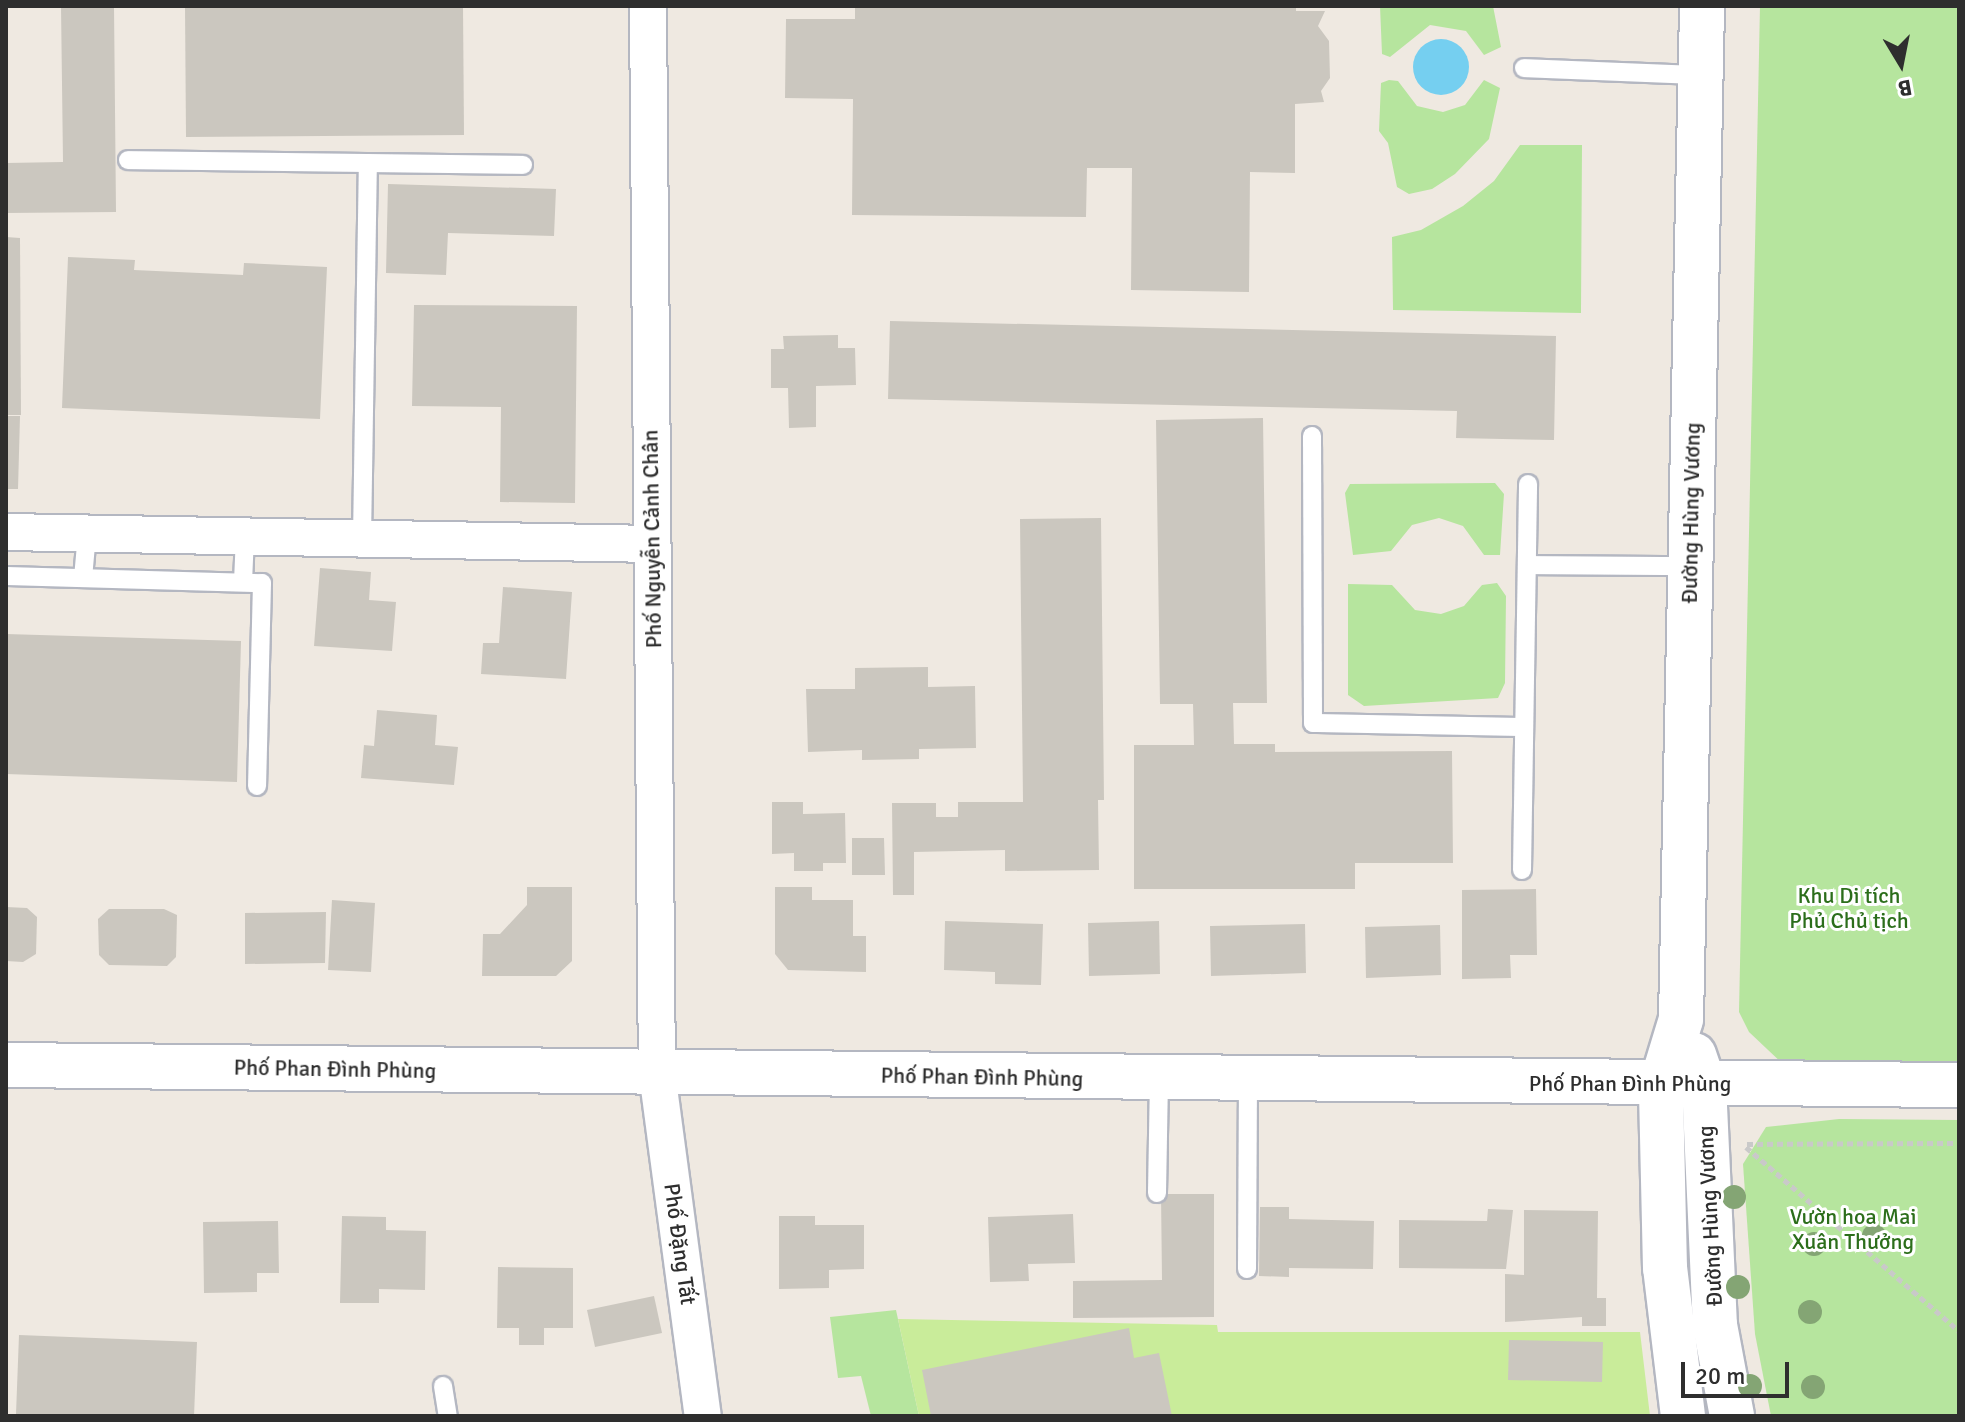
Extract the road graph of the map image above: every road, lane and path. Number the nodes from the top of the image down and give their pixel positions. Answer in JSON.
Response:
{"nodes":[{"id":1,"x":648,"y":6,"type":"edge"},
{"id":2,"x":1702,"y":6,"type":"edge"},
{"id":3,"x":1524,"y":68,"type":"dead end"},
{"id":4,"x":1700,"y":75,"type":"junction"},
{"id":5,"x":128,"y":160,"type":"dead end"},
{"id":6,"x":368,"y":163,"type":"junction"},
{"id":7,"x":523,"y":165,"type":"dead end"},
{"id":8,"x":1312,"y":436,"type":"dead end"},
{"id":9,"x":1528,"y":484,"type":"dead end"},
{"id":10,"x":6,"y":532,"type":"edge"},
{"id":11,"x":87,"y":534,"type":"junction"},
{"id":12,"x":245,"y":537,"type":"junction"},
{"id":13,"x":362,"y":538,"type":"junction"},
{"id":14,"x":652,"y":544,"type":"junction"},
{"id":15,"x":1527,"y":565,"type":"junction"},
{"id":16,"x":1690,"y":566,"type":"junction"},
{"id":17,"x":6,"y":576,"type":"edge"},
{"id":18,"x":83,"y":578,"type":"junction"},
{"id":19,"x":243,"y":582,"type":"junction"},
{"id":20,"x":1524,"y":727,"type":"junction"},
{"id":21,"x":257,"y":786,"type":"dead end"},
{"id":22,"x":1522,"y":870,"type":"dead end"},
{"id":23,"x":1681,"y":1019,"type":"junction"},
{"id":24,"x":6,"y":1065,"type":"edge"},
{"id":25,"x":657,"y":1073,"type":"junction"},
{"id":26,"x":1159,"y":1079,"type":"junction"},
{"id":27,"x":1248,"y":1080,"type":"junction"},
{"id":28,"x":1704,"y":1084,"type":"junction"},
{"id":29,"x":1661,"y":1085,"type":"junction"},
{"id":30,"x":1959,"y":1085,"type":"edge"},
{"id":31,"x":1959,"y":1143,"type":"edge"},
{"id":32,"x":1157,"y":1193,"type":"dead end"},
{"id":33,"x":1247,"y":1269,"type":"dead end"},
{"id":34,"x":1959,"y":1331,"type":"edge"},
{"id":35,"x":443,"y":1386,"type":"dead end"},
{"id":36,"x":448,"y":1416,"type":"edge"},
{"id":37,"x":703,"y":1416,"type":"edge"},
{"id":38,"x":1683,"y":1416,"type":"edge"},
{"id":39,"x":1732,"y":1416,"type":"edge"}],
"edges":[{"from":1,"to":14,"type":"street","name":"Phố Nguyễn Cảnh Chân"},
{"from":2,"to":4,"type":"main road","name":"Đường Hùng Vương"},
{"from":3,"to":4,"type":"lane"},
{"from":4,"to":16,"type":"main road","name":"Đường Hùng Vương"},
{"from":5,"to":6,"type":"lane"},
{"from":6,"to":7,"type":"lane"},
{"from":6,"to":13,"type":"lane"},
{"from":8,"to":20,"type":"lane"},
{"from":9,"to":15,"type":"lane"},
{"from":10,"to":11,"type":"street"},
{"from":11,"to":12,"type":"street"},
{"from":11,"to":18,"type":"lane"},
{"from":12,"to":13,"type":"street"},
{"from":12,"to":19,"type":"lane"},
{"from":13,"to":14,"type":"street"},
{"from":14,"to":25,"type":"street","name":"Phố Nguyễn Cảnh Chân"},
{"from":15,"to":16,"type":"lane"},
{"from":15,"to":20,"type":"lane"},
{"from":16,"to":23,"type":"main road","name":"Đường Hùng Vương"},
{"from":17,"to":18,"type":"lane"},
{"from":18,"to":19,"type":"lane"},
{"from":19,"to":21,"type":"lane"},
{"from":20,"to":22,"type":"lane"},
{"from":23,"to":28,"type":"main road","name":"Đường Hùng Vương"},
{"from":23,"to":29,"type":"main road","name":"Đường Hùng Vương"},
{"from":24,"to":25,"type":"main road","name":"Phố Phan Đình Phùng"},
{"from":25,"to":26,"type":"main road","name":"Phố Phan Đình Phùng"},
{"from":25,"to":37,"type":"street","name":"Phố Đặng Tất"},
{"from":26,"to":27,"type":"main road","name":"Phố Phan Đình Phùng"},
{"from":26,"to":32,"type":"lane"},
{"from":27,"to":29,"type":"main road","name":"Phố Phan Đình Phùng"},
{"from":27,"to":33,"type":"lane"},
{"from":28,"to":29,"type":"main road","name":"Phố Phan Đình Phùng"},
{"from":28,"to":30,"type":"main road","name":"Phố Phan Đình Phùng"},
{"from":28,"to":39,"type":"main road","name":"Đường Hùng Vương"},
{"from":29,"to":38,"type":"main road","name":"Đường Hùng Vương"},
{"from":31,"to":34,"type":"path"},
{"from":35,"to":36,"type":"lane"}]}
